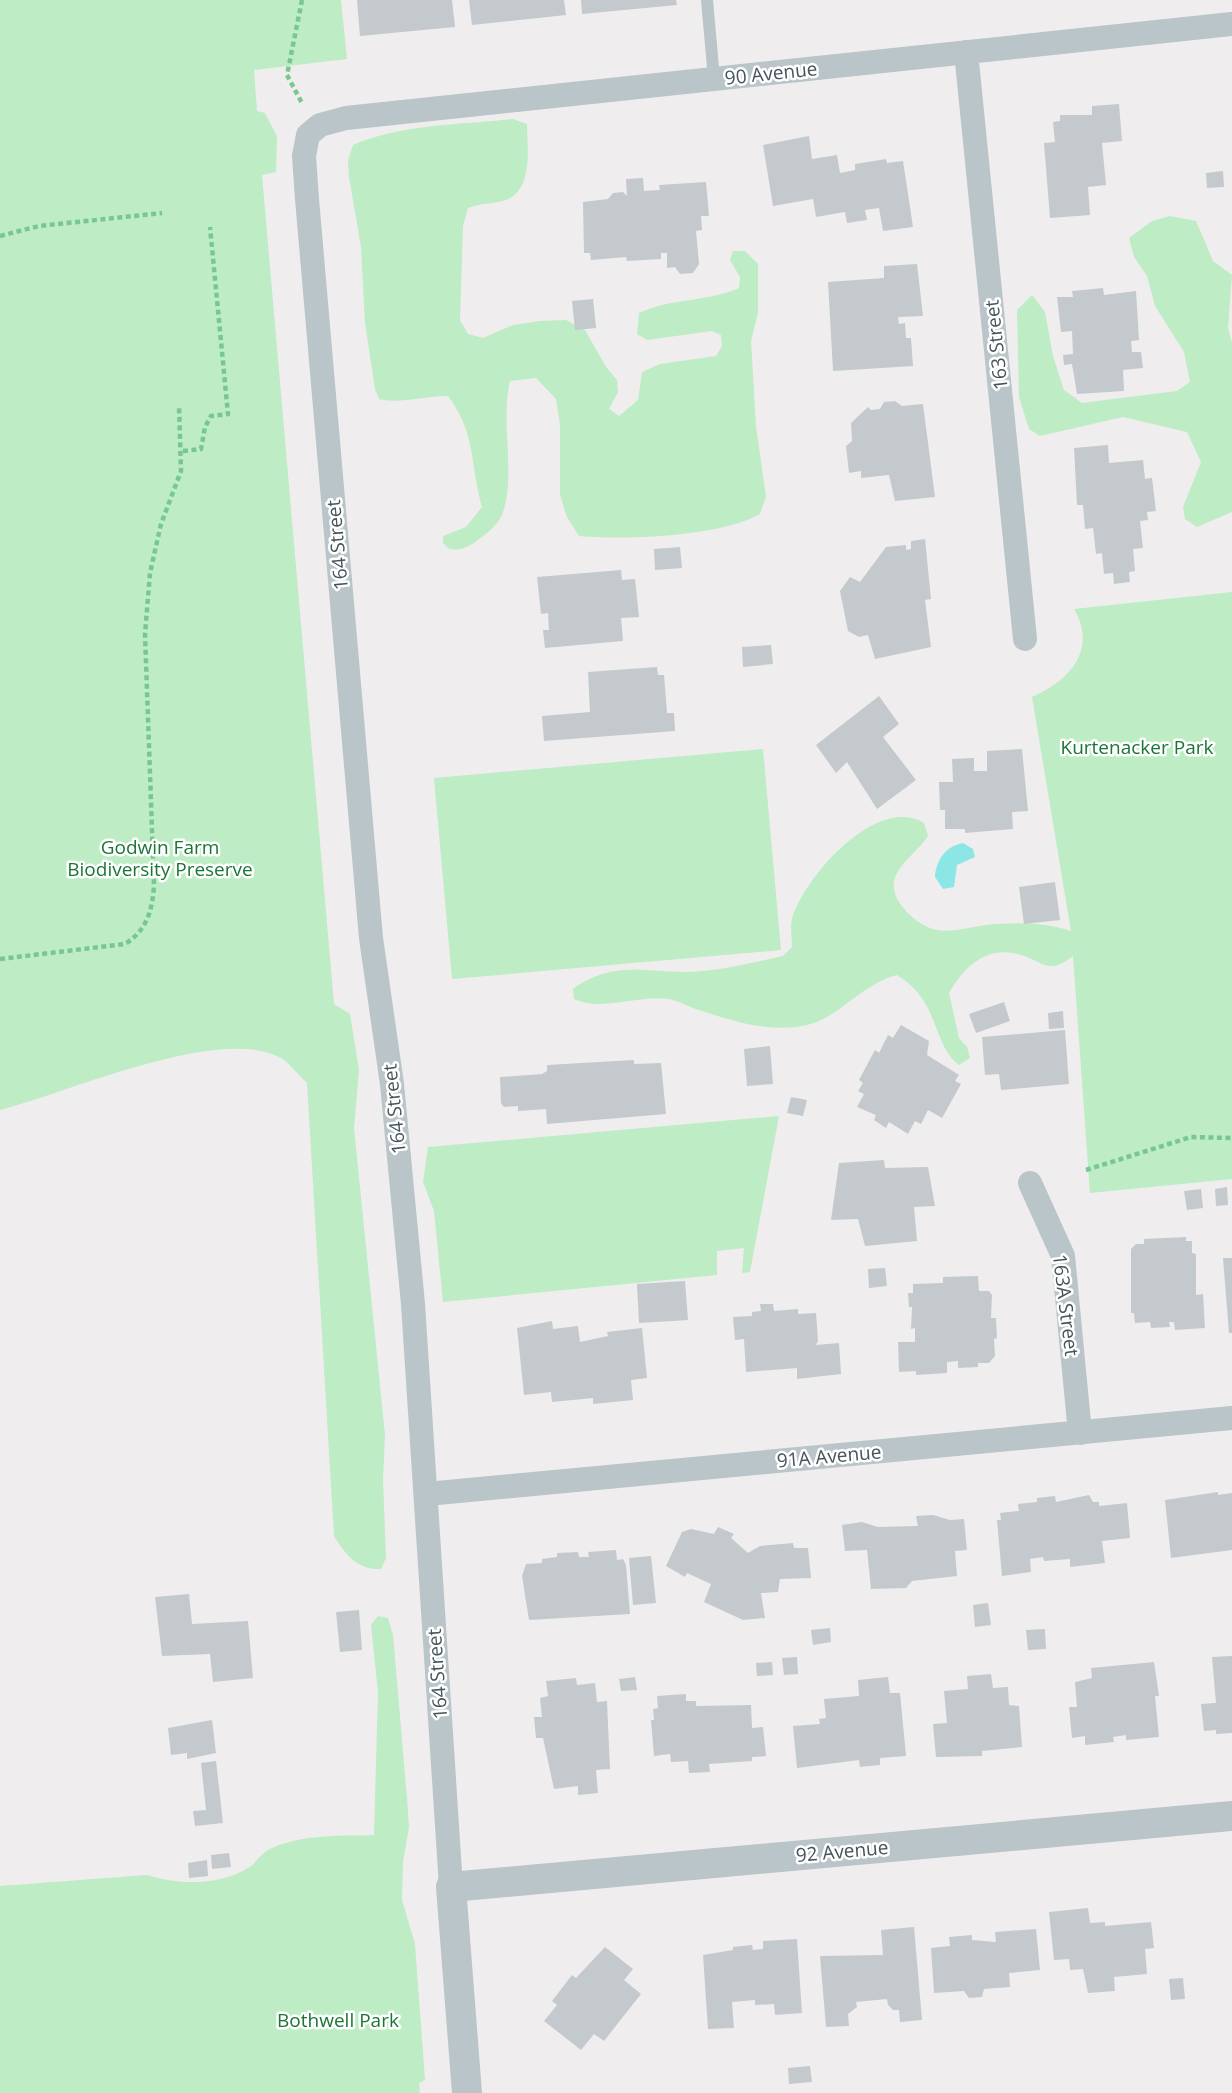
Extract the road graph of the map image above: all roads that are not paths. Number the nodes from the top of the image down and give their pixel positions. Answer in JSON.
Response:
{"nodes":[{"id":1,"x":707,"y":0,"type":"edge"},
{"id":2,"x":1232,"y":23,"type":"edge"},
{"id":3,"x":966,"y":52,"type":"junction"},
{"id":4,"x":714,"y":79,"type":"junction"},
{"id":5,"x":310,"y":121,"type":"joint"},
{"id":6,"x":1025,"y":639,"type":"dead end"},
{"id":7,"x":1030,"y":1184,"type":"dead end"},
{"id":8,"x":1232,"y":1418,"type":"edge"},
{"id":9,"x":1080,"y":1433,"type":"junction"},
{"id":10,"x":427,"y":1494,"type":"junction"},
{"id":11,"x":1232,"y":1816,"type":"edge"},
{"id":12,"x":451,"y":1887,"type":"junction"},
{"id":13,"x":467,"y":2093,"type":"edge"}],
"edges":[{"from":1,"to":4,"type":"lane"},
{"from":2,"to":3,"type":"street","name":"90 Avenue"},
{"from":3,"to":4,"type":"street","name":"90 Avenue"},
{"from":3,"to":6,"type":"street","name":"163 Street"},
{"from":4,"to":5,"type":"street","name":"90 Avenue"},
{"from":5,"to":10,"type":"street","name":"164 Street"},
{"from":7,"to":9,"type":"street","name":"163A Street"},
{"from":8,"to":9,"type":"street","name":"91A Avenue"},
{"from":9,"to":10,"type":"street","name":"91A Avenue"},
{"from":10,"to":12,"type":"street","name":"164 Street"},
{"from":11,"to":12,"type":"street","name":"92 Avenue"},
{"from":12,"to":13,"type":"street","name":"164 Street"}]}
